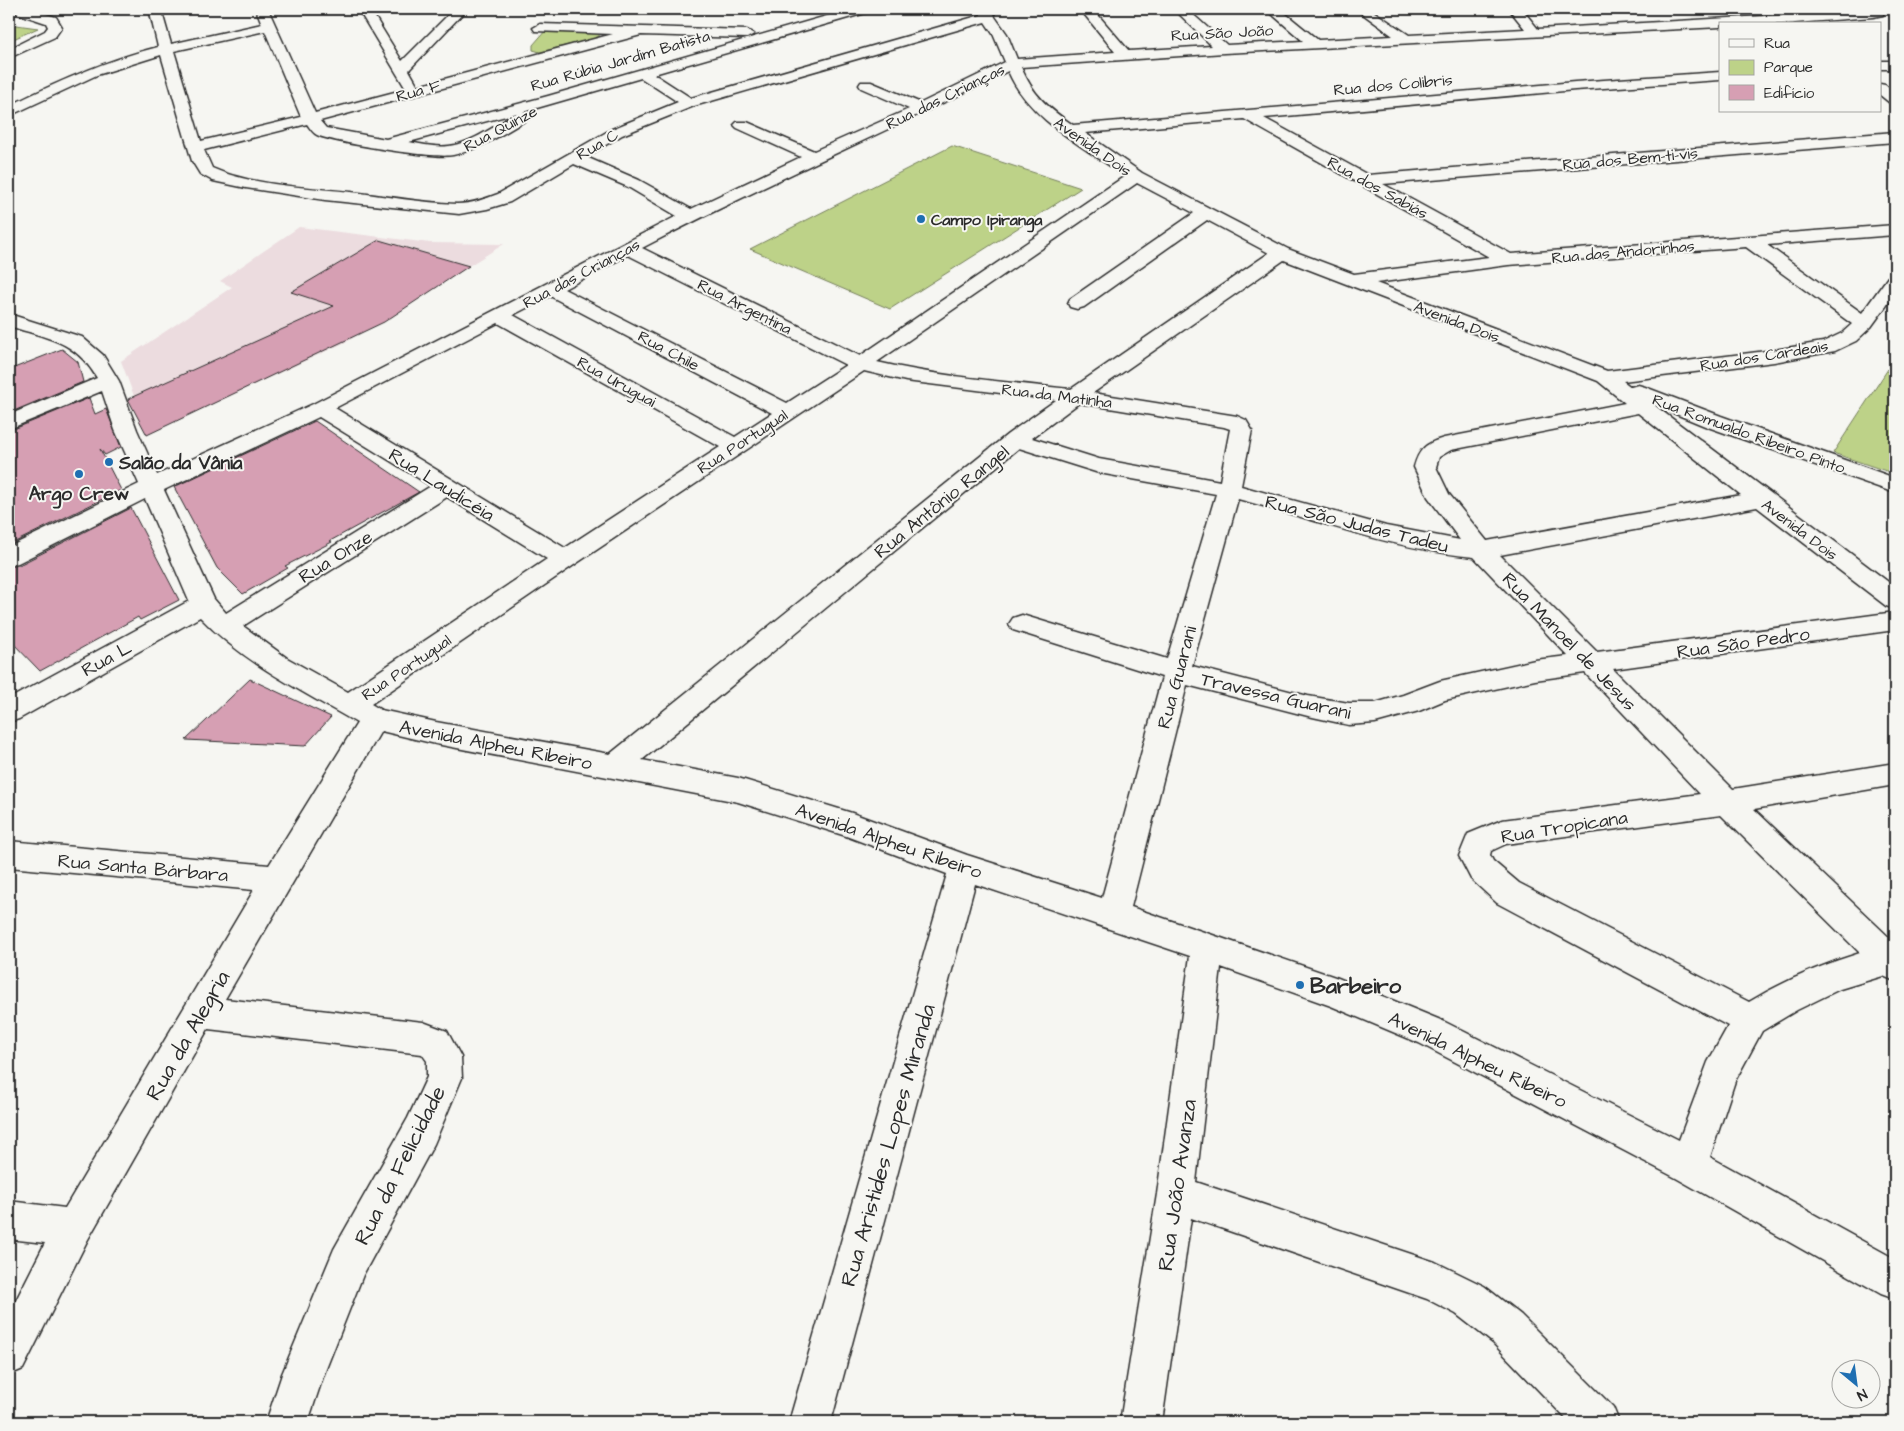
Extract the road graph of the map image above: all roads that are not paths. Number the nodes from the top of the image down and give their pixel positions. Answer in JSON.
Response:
{"nodes":[{"id":1,"x":18,"y":9,"type":"edge"},
{"id":2,"x":155,"y":9,"type":"edge"},
{"id":3,"x":262,"y":9,"type":"edge"},
{"id":4,"x":461,"y":9,"type":"edge"},
{"id":5,"x":864,"y":9,"type":"edge"},
{"id":6,"x":1086,"y":9,"type":"edge"},
{"id":7,"x":1180,"y":9,"type":"edge"},
{"id":8,"x":1272,"y":9,"type":"edge"},
{"id":9,"x":1362,"y":9,"type":"edge"},
{"id":10,"x":1515,"y":9,"type":"edge"},
{"id":11,"x":1786,"y":9,"type":"edge"},
{"id":12,"x":1878,"y":9,"type":"edge"},
{"id":13,"x":366,"y":10,"type":"edge"},
{"id":14,"x":988,"y":13,"type":"edge"},
{"id":15,"x":848,"y":14,"type":"junction"},
{"id":16,"x":550,"y":15,"type":"dead end"},
{"id":17,"x":1612,"y":15,"type":"dead end"},
{"id":18,"x":1800,"y":21,"type":"edge"},
{"id":19,"x":1771,"y":22,"type":"edge"},
{"id":20,"x":864,"y":23,"type":"dead end"},
{"id":21,"x":1719,"y":24,"type":"edge"},
{"id":22,"x":270,"y":26,"type":"junction"},
{"id":23,"x":1624,"y":27,"type":"junction"},
{"id":24,"x":540,"y":28,"type":"junction"},
{"id":25,"x":640,"y":31,"type":"junction"},
{"id":26,"x":881,"y":32,"type":"dead end"},
{"id":27,"x":1534,"y":32,"type":"junction"},
{"id":28,"x":774,"y":34,"type":"junction"},
{"id":29,"x":1406,"y":39,"type":"junction"},
{"id":30,"x":898,"y":41,"type":"junction"},
{"id":31,"x":1316,"y":45,"type":"junction"},
{"id":32,"x":165,"y":48,"type":"junction"},
{"id":33,"x":1224,"y":49,"type":"junction"},
{"id":34,"x":9,"y":54,"type":"edge"},
{"id":35,"x":1125,"y":55,"type":"junction"},
{"id":36,"x":1013,"y":63,"type":"junction"},
{"id":37,"x":518,"y":64,"type":"junction"},
{"id":38,"x":1882,"y":65,"type":"edge"},
{"id":39,"x":1895,"y":65,"type":"edge"},
{"id":40,"x":401,"y":70,"type":"junction"},
{"id":41,"x":641,"y":72,"type":"junction"},
{"id":42,"x":1719,"y":76,"type":"edge"},
{"id":43,"x":866,"y":85,"type":"dead end"},
{"id":44,"x":414,"y":90,"type":"junction"},
{"id":45,"x":1882,"y":90,"type":"edge"},
{"id":46,"x":553,"y":99,"type":"junction"},
{"id":47,"x":1895,"y":100,"type":"edge"},
{"id":48,"x":689,"y":103,"type":"junction"},
{"id":49,"x":921,"y":109,"type":"junction"},
{"id":50,"x":9,"y":112,"type":"edge"},
{"id":51,"x":1248,"y":115,"type":"junction"},
{"id":52,"x":310,"y":119,"type":"junction"},
{"id":53,"x":742,"y":125,"type":"dead end"},
{"id":54,"x":1068,"y":130,"type":"junction"},
{"id":55,"x":1895,"y":137,"type":"edge"},
{"id":56,"x":385,"y":144,"type":"junction"},
{"id":57,"x":196,"y":147,"type":"junction"},
{"id":58,"x":814,"y":157,"type":"junction"},
{"id":59,"x":573,"y":158,"type":"junction"},
{"id":60,"x":1136,"y":176,"type":"junction"},
{"id":61,"x":1366,"y":180,"type":"junction"},
{"id":62,"x":1206,"y":213,"type":"junction"},
{"id":63,"x":690,"y":216,"type":"junction"},
{"id":64,"x":1895,"y":230,"type":"edge"},
{"id":65,"x":1749,"y":241,"type":"junction"},
{"id":66,"x":628,"y":248,"type":"junction"},
{"id":67,"x":1282,"y":252,"type":"junction"},
{"id":68,"x":1508,"y":260,"type":"junction"},
{"id":69,"x":1352,"y":280,"type":"junction"},
{"id":70,"x":1895,"y":281,"type":"edge"},
{"id":71,"x":551,"y":289,"type":"junction"},
{"id":72,"x":1077,"y":303,"type":"dead end"},
{"id":73,"x":500,"y":316,"type":"junction"},
{"id":74,"x":9,"y":320,"type":"edge"},
{"id":75,"x":1864,"y":323,"type":"junction"},
{"id":76,"x":861,"y":364,"type":"junction"},
{"id":77,"x":1604,"y":377,"type":"junction"},
{"id":78,"x":109,"y":381,"type":"junction"},
{"id":79,"x":1075,"y":396,"type":"junction"},
{"id":80,"x":1641,"y":406,"type":"junction"},
{"id":81,"x":320,"y":408,"type":"junction"},
{"id":82,"x":786,"y":412,"type":"junction"},
{"id":83,"x":9,"y":423,"type":"edge"},
{"id":84,"x":1016,"y":439,"type":"junction"},
{"id":85,"x":1239,"y":440,"type":"joint"},
{"id":86,"x":734,"y":446,"type":"junction"},
{"id":87,"x":1895,"y":486,"type":"edge"},
{"id":88,"x":151,"y":487,"type":"junction"},
{"id":89,"x":446,"y":487,"type":"junction"},
{"id":90,"x":1229,"y":490,"type":"junction"},
{"id":91,"x":1761,"y":499,"type":"junction"},
{"id":92,"x":1481,"y":550,"type":"junction"},
{"id":93,"x":9,"y":557,"type":"edge"},
{"id":94,"x":564,"y":559,"type":"junction"},
{"id":95,"x":1895,"y":600,"type":"edge"},
{"id":96,"x":203,"y":604,"type":"junction"},
{"id":97,"x":1895,"y":621,"type":"edge"},
{"id":98,"x":1022,"y":624,"type":"dead end"},
{"id":99,"x":224,"y":626,"type":"junction"},
{"id":100,"x":1591,"y":663,"type":"junction"},
{"id":101,"x":1177,"y":672,"type":"junction"},
{"id":102,"x":9,"y":712,"type":"edge"},
{"id":103,"x":361,"y":713,"type":"junction"},
{"id":104,"x":614,"y":767,"type":"junction"},
{"id":105,"x":1895,"y":774,"type":"edge"},
{"id":106,"x":1727,"y":802,"type":"junction"},
{"id":107,"x":9,"y":854,"type":"edge"},
{"id":108,"x":964,"y":867,"type":"junction"},
{"id":109,"x":277,"y":879,"type":"junction"},
{"id":110,"x":1113,"y":914,"type":"junction"},
{"id":111,"x":1207,"y":947,"type":"junction"},
{"id":112,"x":1893,"y":961,"type":"edge"},
{"id":113,"x":201,"y":1012,"type":"junction"},
{"id":114,"x":1750,"y":1020,"type":"junction"},
{"id":115,"x":1689,"y":1165,"type":"junction"},
{"id":116,"x":1176,"y":1194,"type":"junction"},
{"id":117,"x":9,"y":1220,"type":"edge"},
{"id":118,"x":74,"y":1228,"type":"junction"},
{"id":119,"x":1895,"y":1280,"type":"edge"},
{"id":120,"x":9,"y":1354,"type":"edge"},
{"id":121,"x":1593,"y":1419,"type":"edge"},
{"id":122,"x":287,"y":1422,"type":"edge"},
{"id":123,"x":810,"y":1422,"type":"edge"},
{"id":124,"x":1142,"y":1422,"type":"edge"}],
"edges":[{"from":1,"to":34,"type":"street"},
{"from":2,"to":32,"type":"street"},
{"from":3,"to":22,"type":"street"},
{"from":4,"to":40,"type":"street"},
{"from":5,"to":15,"type":"street","name":"Rua Rúbia Jardim Batista"},
{"from":6,"to":35,"type":"street"},
{"from":7,"to":33,"type":"street"},
{"from":8,"to":31,"type":"street"},
{"from":9,"to":29,"type":"street"},
{"from":10,"to":27,"type":"street"},
{"from":11,"to":18,"type":"street"},
{"from":12,"to":18,"type":"street","name":"Rua São João"},
{"from":13,"to":40,"type":"street"},
{"from":14,"to":30,"type":"street","name":"Rua C"},
{"from":14,"to":36,"type":"street","name":"Avenida Dois"},
{"from":15,"to":20,"type":"street"},
{"from":15,"to":28,"type":"street","name":"Rua Rúbia Jardim Batista"},
{"from":16,"to":24,"type":"street"},
{"from":17,"to":23,"type":"street"},
{"from":18,"to":19,"type":"street","name":"Rua São João"},
{"from":21,"to":23,"type":"street","name":"Rua São João"},
{"from":22,"to":32,"type":"street"},
{"from":22,"to":52,"type":"street"},
{"from":23,"to":27,"type":"street","name":"Rua São João"},
{"from":24,"to":25,"type":"street"},
{"from":24,"to":37,"type":"street"},
{"from":25,"to":28,"type":"street"},
{"from":25,"to":37,"type":"street","name":"Rua F"},
{"from":26,"to":30,"type":"street"},
{"from":27,"to":29,"type":"street","name":"Rua São João"},
{"from":28,"to":41,"type":"street","name":"Rua Rúbia Jardim Batista"},
{"from":29,"to":31,"type":"street","name":"Rua São João"},
{"from":30,"to":48,"type":"street","name":"Rua C"},
{"from":31,"to":33,"type":"street","name":"Rua São João"},
{"from":32,"to":50,"type":"street"},
{"from":32,"to":57,"type":"street"},
{"from":33,"to":35,"type":"street","name":"Rua São João"},
{"from":35,"to":36,"type":"street","name":"Rua São João"},
{"from":36,"to":49,"type":"street","name":"Rua das Crianças"},
{"from":36,"to":54,"type":"street","name":"Avenida Dois"},
{"from":37,"to":44,"type":"street","name":"Rua F"},
{"from":38,"to":39,"type":"street"},
{"from":40,"to":44,"type":"street"},
{"from":41,"to":46,"type":"street","name":"Rua Rúbia Jardim Batista"},
{"from":41,"to":48,"type":"street"},
{"from":42,"to":51,"type":"street","name":"Rua dos Colibris"},
{"from":43,"to":49,"type":"street"},
{"from":44,"to":52,"type":"street","name":"Rua F"},
{"from":45,"to":47,"type":"street"},
{"from":46,"to":56,"type":"street","name":"Rua Rúbia Jardim Batista"},
{"from":46,"to":56,"type":"street","name":"Rua Quinze"},
{"from":48,"to":59,"type":"street","name":"Rua C"},
{"from":49,"to":58,"type":"street","name":"Rua das Crianças"},
{"from":51,"to":54,"type":"street","name":"Rua dos Colibris"},
{"from":51,"to":61,"type":"street","name":"Rua dos Sabiás"},
{"from":52,"to":56,"type":"street","name":"Rua Quinze"},
{"from":52,"to":57,"type":"street","name":"Rua F"},
{"from":53,"to":58,"type":"street"},
{"from":54,"to":60,"type":"street","name":"Avenida Dois"},
{"from":55,"to":61,"type":"street","name":"Rua dos Bem-ti-vis"},
{"from":57,"to":59,"type":"street","name":"Rua C"},
{"from":58,"to":63,"type":"street","name":"Rua das Crianças"},
{"from":59,"to":63,"type":"street"},
{"from":60,"to":62,"type":"street","name":"Avenida Dois"},
{"from":60,"to":76,"type":"street","name":"Rua Portugual"},
{"from":61,"to":68,"type":"street","name":"Rua dos Sabiás"},
{"from":62,"to":67,"type":"street","name":"Avenida Dois"},
{"from":62,"to":72,"type":"street"},
{"from":63,"to":66,"type":"street","name":"Rua das Crianças"},
{"from":64,"to":65,"type":"street","name":"Rua das Andorinhas"},
{"from":65,"to":68,"type":"street","name":"Rua das Andorinhas"},
{"from":65,"to":75,"type":"street"},
{"from":66,"to":71,"type":"street","name":"Rua das Crianças"},
{"from":66,"to":76,"type":"street","name":"Rua Argentina"},
{"from":67,"to":69,"type":"street","name":"Avenida Dois"},
{"from":67,"to":79,"type":"street","name":"Rua Antônio Rangel"},
{"from":68,"to":69,"type":"street","name":"Rua das Andorinhas"},
{"from":69,"to":77,"type":"street","name":"Avenida Dois"},
{"from":70,"to":75,"type":"street","name":"Rua dos Cardeais"},
{"from":71,"to":73,"type":"street","name":"Rua das Crianças"},
{"from":71,"to":82,"type":"street","name":"Rua Chile"},
{"from":73,"to":81,"type":"street","name":"Rua das Crianças"},
{"from":73,"to":86,"type":"street","name":"Rua Uruguai"},
{"from":74,"to":78,"type":"street","name":"Avenida Alpheu Ribeiro"},
{"from":75,"to":77,"type":"street","name":"Rua dos Cardeais"},
{"from":76,"to":79,"type":"street","name":"Rua da Matinha"},
{"from":76,"to":82,"type":"street","name":"Rua Portugual"},
{"from":77,"to":80,"type":"street","name":"Avenida Dois"},
{"from":77,"to":87,"type":"street","name":"Rua Romualdo Ribeiro Pinto"},
{"from":78,"to":83,"type":"street"},
{"from":78,"to":88,"type":"street","name":"Avenida Alpheu Ribeiro"},
{"from":79,"to":84,"type":"street","name":"Rua Antônio Rangel"},
{"from":79,"to":85,"type":"street","name":"Rua da Matinha"},
{"from":80,"to":91,"type":"street","name":"Avenida Dois"},
{"from":80,"to":92,"type":"street","name":"Rua Manoel de Jesus"},
{"from":81,"to":88,"type":"street","name":"Rua das Crianças"},
{"from":81,"to":89,"type":"street","name":"Rua Laudicéia"},
{"from":82,"to":86,"type":"street","name":"Rua Portugual"},
{"from":84,"to":90,"type":"street","name":"Rua São Judas Tadeu"},
{"from":84,"to":104,"type":"street","name":"Rua Antônio Rangel"},
{"from":85,"to":90,"type":"street","name":"Rua Guarani"},
{"from":86,"to":94,"type":"street","name":"Rua Portugual"},
{"from":88,"to":93,"type":"street","name":"Rua das Crianças"},
{"from":88,"to":96,"type":"street","name":"Avenida Alpheu Ribeiro"},
{"from":89,"to":94,"type":"street","name":"Rua Laudicéia"},
{"from":89,"to":99,"type":"street","name":"Rua Onze"},
{"from":90,"to":92,"type":"street","name":"Rua São Judas Tadeu"},
{"from":90,"to":101,"type":"street","name":"Rua Guarani"},
{"from":91,"to":92,"type":"street","name":"Rua São Judas Tadeu"},
{"from":91,"to":95,"type":"street","name":"Avenida Dois"},
{"from":92,"to":100,"type":"street","name":"Rua Manoel de Jesus"},
{"from":94,"to":103,"type":"street","name":"Rua Portugual"},
{"from":96,"to":99,"type":"street","name":"Avenida Alpheu Ribeiro"},
{"from":96,"to":102,"type":"street","name":"Rua L"},
{"from":97,"to":100,"type":"street","name":"Rua São Pedro"},
{"from":98,"to":101,"type":"street","name":"Travessa Guarani"},
{"from":99,"to":103,"type":"street","name":"Avenida Alpheu Ribeiro"},
{"from":100,"to":101,"type":"street","name":"Travessa Guarani"},
{"from":100,"to":106,"type":"street","name":"Rua Manoel de Jesus"},
{"from":101,"to":110,"type":"street","name":"Rua Guarani"},
{"from":103,"to":104,"type":"street","name":"Avenida Alpheu Ribeiro"},
{"from":103,"to":109,"type":"street","name":"Rua da Alegria"},
{"from":104,"to":108,"type":"street","name":"Avenida Alpheu Ribeiro"},
{"from":105,"to":106,"type":"street","name":"Rua Tropicana"},
{"from":106,"to":112,"type":"street","name":"Rua Manoel de Jesus"},
{"from":106,"to":114,"type":"street","name":"Rua Tropicana"},
{"from":107,"to":109,"type":"street","name":"Rua Santa Bárbara"},
{"from":108,"to":110,"type":"street","name":"Avenida Alpheu Ribeiro"},
{"from":108,"to":123,"type":"street","name":"Rua Aristides Lopes Miranda"},
{"from":109,"to":113,"type":"street","name":"Rua da Alegria"},
{"from":110,"to":111,"type":"street","name":"Avenida Alpheu Ribeiro"},
{"from":111,"to":115,"type":"street","name":"Avenida Alpheu Ribeiro"},
{"from":111,"to":116,"type":"street","name":"Rua João Avanza"},
{"from":112,"to":114,"type":"street"},
{"from":113,"to":118,"type":"street","name":"Rua da Alegria"},
{"from":113,"to":122,"type":"street","name":"Rua da Felicidade"},
{"from":114,"to":115,"type":"street"},
{"from":115,"to":119,"type":"street","name":"Avenida Alpheu Ribeiro"},
{"from":116,"to":121,"type":"street"},
{"from":116,"to":124,"type":"street","name":"Rua João Avanza"},
{"from":117,"to":118,"type":"street"},
{"from":118,"to":120,"type":"street","name":"Rua da Alegria"}]}
